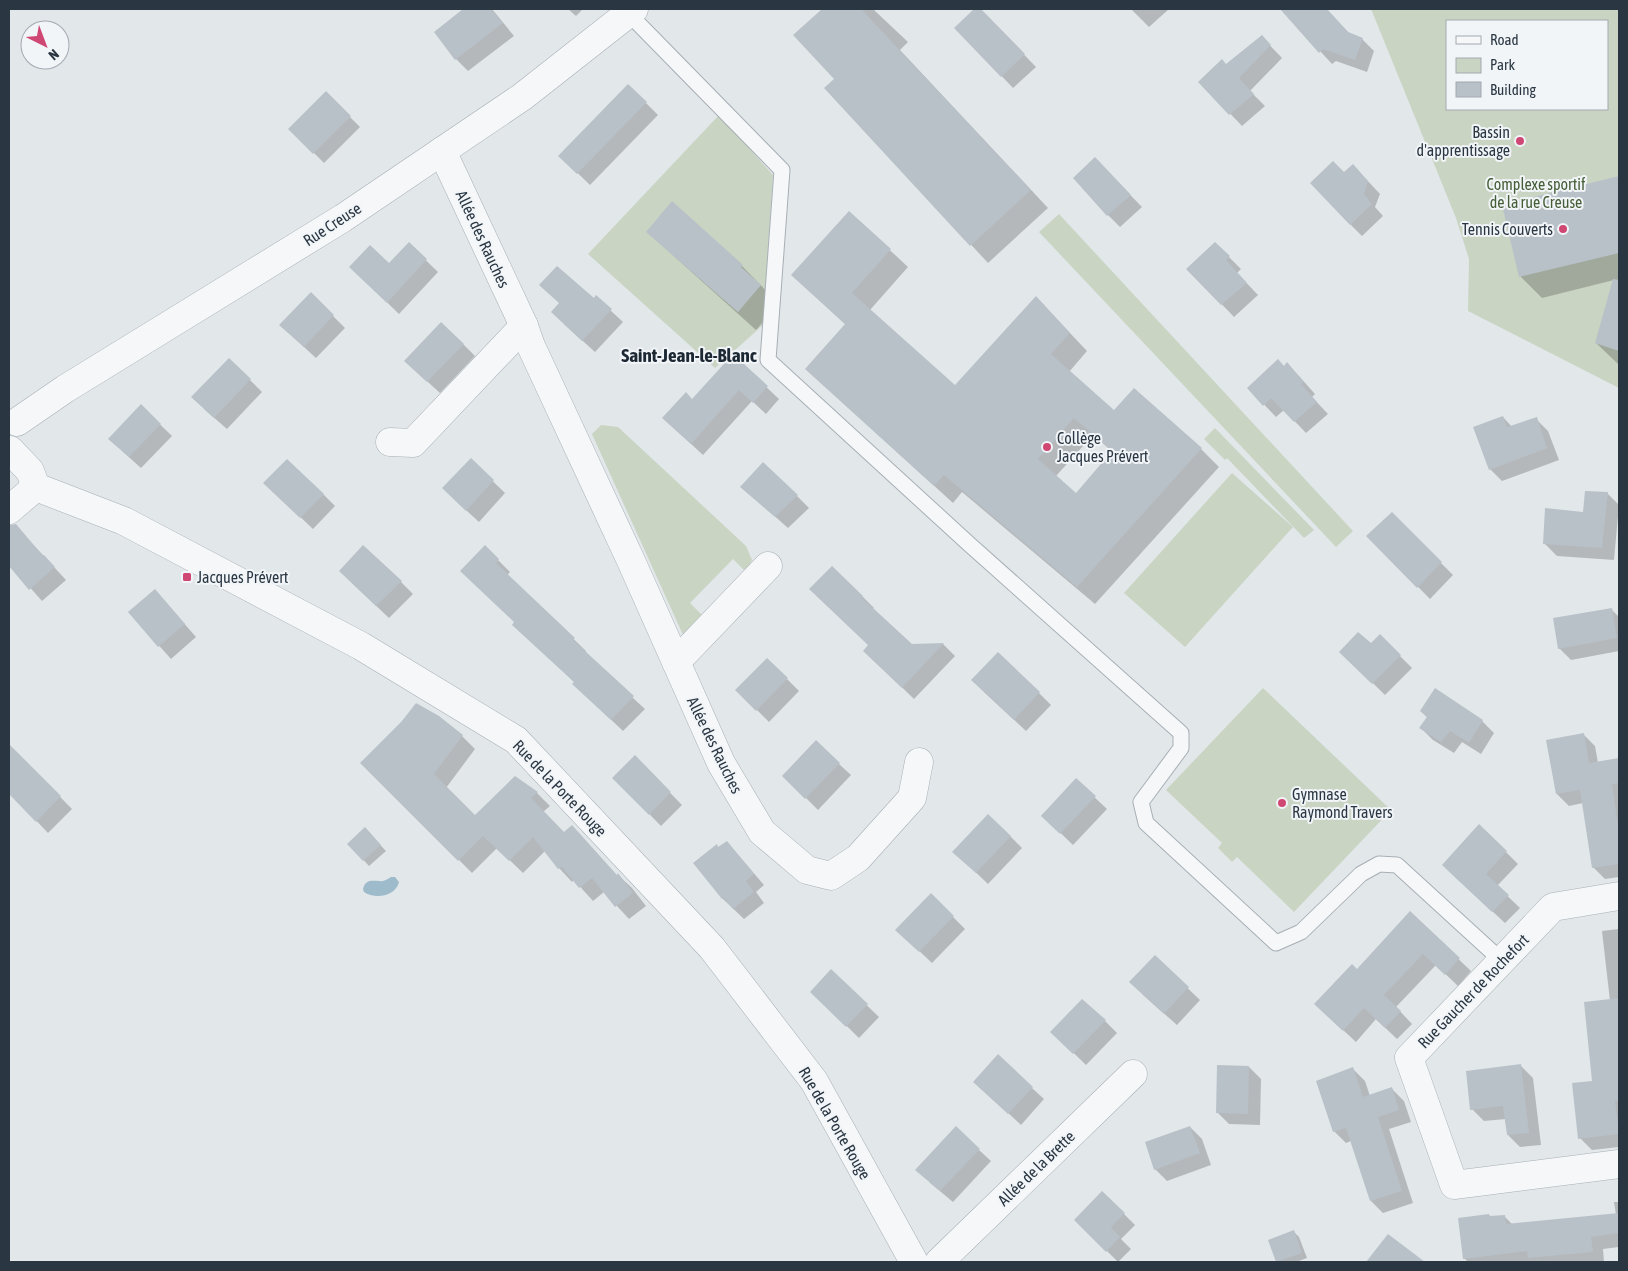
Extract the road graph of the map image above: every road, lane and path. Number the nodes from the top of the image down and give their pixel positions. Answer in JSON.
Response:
{"nodes":[{"id":1,"x":631,"y":11,"type":"edge"},
{"id":2,"x":442,"y":151,"type":"junction"},
{"id":3,"x":524,"y":326,"type":"junction"},
{"id":4,"x":13,"y":418,"type":"edge"},
{"id":5,"x":390,"y":442,"type":"dead end"},
{"id":6,"x":10,"y":450,"type":"edge"},
{"id":7,"x":36,"y":488,"type":"junction"},
{"id":8,"x":9,"y":510,"type":"edge"},
{"id":9,"x":768,"y":566,"type":"dead end"},
{"id":10,"x":676,"y":662,"type":"junction"},
{"id":11,"x":919,"y":762,"type":"dead end"},
{"id":12,"x":1619,"y":896,"type":"edge"},
{"id":13,"x":1502,"y":961,"type":"junction"},
{"id":14,"x":1133,"y":1074,"type":"dead end"},
{"id":15,"x":1619,"y":1164,"type":"edge"},
{"id":16,"x":914,"y":1262,"type":"edge"},
{"id":17,"x":939,"y":1262,"type":"edge"}],
"edges":[{"from":1,"to":2,"type":"street","name":"Rue Creuse"},
{"from":1,"to":13,"type":"lane"},
{"from":2,"to":3,"type":"street","name":"Allée des Rauches"},
{"from":2,"to":4,"type":"street","name":"Rue Creuse"},
{"from":3,"to":5,"type":"street"},
{"from":3,"to":10,"type":"street","name":"Allée des Rauches"},
{"from":4,"to":6,"type":"street"},
{"from":6,"to":7,"type":"street"},
{"from":7,"to":8,"type":"street"},
{"from":7,"to":16,"type":"street","name":"Rue de la Porte Rouge"},
{"from":9,"to":10,"type":"street"},
{"from":10,"to":11,"type":"street","name":"Allée des Rauches"},
{"from":12,"to":13,"type":"street","name":"Rue Gaucher de Rochefort"},
{"from":13,"to":15,"type":"street","name":"Rue Gaucher de Rochefort"},
{"from":14,"to":17,"type":"street","name":"Allée de la Brette"}]}
